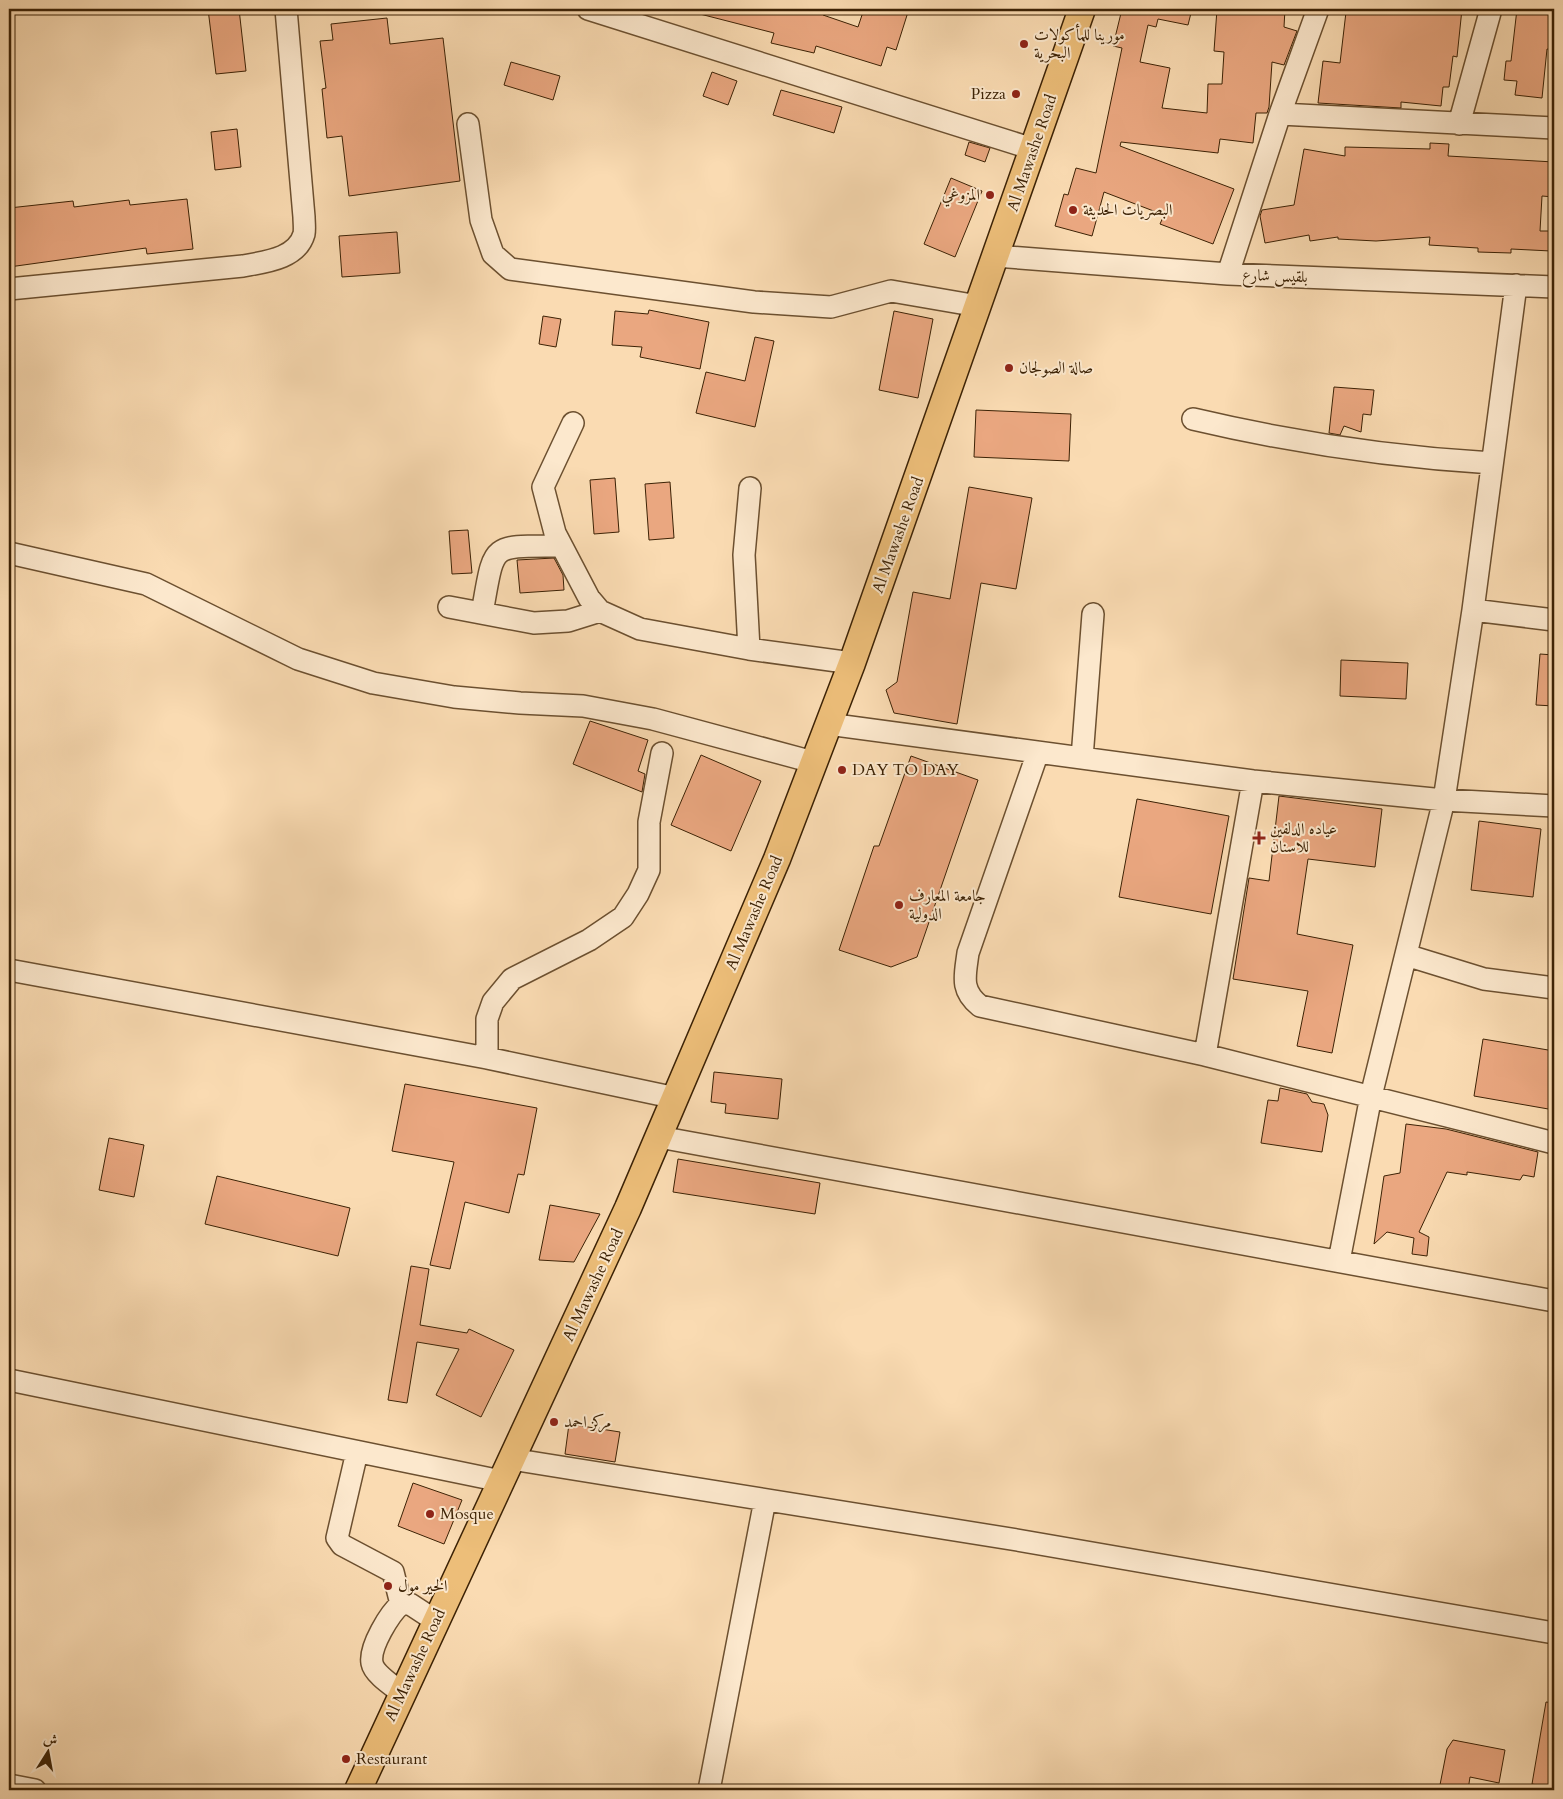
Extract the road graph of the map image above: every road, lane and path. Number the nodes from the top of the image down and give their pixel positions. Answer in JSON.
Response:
{"nodes":[{"id":1,"x":286,"y":9,"type":"edge"},
{"id":2,"x":588,"y":9,"type":"edge"},
{"id":3,"x":1082,"y":9,"type":"edge"},
{"id":4,"x":1318,"y":9,"type":"edge"},
{"id":5,"x":1491,"y":9,"type":"edge"},
{"id":6,"x":1280,"y":114,"type":"junction"},
{"id":7,"x":468,"y":124,"type":"dead end"},
{"id":8,"x":1459,"y":124,"type":"junction"},
{"id":9,"x":1554,"y":128,"type":"edge"},
{"id":10,"x":1033,"y":149,"type":"junction"},
{"id":11,"x":995,"y":256,"type":"junction"},
{"id":12,"x":1228,"y":274,"type":"junction"},
{"id":13,"x":1516,"y":285,"type":"junction"},
{"id":14,"x":1554,"y":287,"type":"edge"},
{"id":15,"x":9,"y":289,"type":"edge"},
{"id":16,"x":978,"y":306,"type":"junction"},
{"id":17,"x":1193,"y":419,"type":"dead end"},
{"id":18,"x":572,"y":423,"type":"dead end"},
{"id":19,"x":1492,"y":463,"type":"junction"},
{"id":20,"x":750,"y":488,"type":"dead end"},
{"id":21,"x":562,"y":546,"type":"junction"},
{"id":22,"x":9,"y":553,"type":"edge"},
{"id":23,"x":449,"y":607,"type":"dead end"},
{"id":24,"x":1473,"y":610,"type":"junction"},
{"id":25,"x":600,"y":611,"type":"junction"},
{"id":26,"x":482,"y":614,"type":"junction"},
{"id":27,"x":1093,"y":614,"type":"dead end"},
{"id":28,"x":1554,"y":620,"type":"edge"},
{"id":29,"x":749,"y":649,"type":"junction"},
{"id":30,"x":852,"y":663,"type":"junction"},
{"id":31,"x":828,"y":724,"type":"junction"},
{"id":32,"x":1038,"y":752,"type":"junction"},
{"id":33,"x":662,"y":753,"type":"dead end"},
{"id":34,"x":1082,"y":758,"type":"junction"},
{"id":35,"x":813,"y":762,"type":"junction"},
{"id":36,"x":1253,"y":781,"type":"junction"},
{"id":37,"x":1444,"y":800,"type":"junction"},
{"id":38,"x":1554,"y":806,"type":"edge"},
{"id":39,"x":1406,"y":956,"type":"junction"},
{"id":40,"x":9,"y":970,"type":"edge"},
{"id":41,"x":1554,"y":988,"type":"edge"},
{"id":42,"x":1205,"y":1055,"type":"junction"},
{"id":43,"x":487,"y":1058,"type":"junction"},
{"id":44,"x":1371,"y":1096,"type":"junction"},
{"id":45,"x":676,"y":1098,"type":"junction"},
{"id":46,"x":659,"y":1137,"type":"junction"},
{"id":47,"x":1554,"y":1143,"type":"edge"},
{"id":48,"x":1339,"y":1261,"type":"junction"},
{"id":49,"x":1554,"y":1301,"type":"edge"},
{"id":50,"x":9,"y":1380,"type":"edge"},
{"id":51,"x":357,"y":1452,"type":"junction"},
{"id":52,"x":506,"y":1470,"type":"junction"},
{"id":53,"x":765,"y":1500,"type":"junction"},
{"id":54,"x":402,"y":1604,"type":"junction"},
{"id":55,"x":436,"y":1621,"type":"junction"},
{"id":56,"x":1554,"y":1633,"type":"edge"},
{"id":57,"x":402,"y":1693,"type":"junction"},
{"id":58,"x":9,"y":1785,"type":"edge"},
{"id":59,"x":35,"y":1790,"type":"edge"},
{"id":60,"x":358,"y":1790,"type":"edge"},
{"id":61,"x":709,"y":1790,"type":"edge"}],
"edges":[{"from":1,"to":15,"type":"street"},
{"from":2,"to":10,"type":"street"},
{"from":3,"to":10,"type":"main road","name":"Al Mawashe Road"},
{"from":4,"to":6,"type":"street"},
{"from":5,"to":8,"type":"street"},
{"from":6,"to":8,"type":"street"},
{"from":6,"to":12,"type":"street"},
{"from":7,"to":16,"type":"street"},
{"from":8,"to":9,"type":"street"},
{"from":10,"to":11,"type":"main road","name":"Al Mawashe Road"},
{"from":11,"to":12,"type":"street","name":"بلقيس شارع"},
{"from":11,"to":16,"type":"main road","name":"Al Mawashe Road"},
{"from":12,"to":13,"type":"street","name":"بلقيس شارع"},
{"from":13,"to":14,"type":"street","name":"بلقيس شارع"},
{"from":13,"to":19,"type":"street"},
{"from":16,"to":30,"type":"main road","name":"Al Mawashe Road"},
{"from":17,"to":19,"type":"street"},
{"from":18,"to":21,"type":"street"},
{"from":19,"to":24,"type":"street"},
{"from":20,"to":29,"type":"street"},
{"from":21,"to":25,"type":"street"},
{"from":21,"to":26,"type":"street"},
{"from":22,"to":35,"type":"street"},
{"from":23,"to":26,"type":"street"},
{"from":24,"to":28,"type":"street"},
{"from":24,"to":37,"type":"street"},
{"from":25,"to":26,"type":"street"},
{"from":25,"to":29,"type":"street"},
{"from":27,"to":34,"type":"street"},
{"from":29,"to":30,"type":"street"},
{"from":30,"to":31,"type":"main road","name":"Al Mawashe Road"},
{"from":31,"to":32,"type":"street"},
{"from":31,"to":35,"type":"main road","name":"Al Mawashe Road"},
{"from":32,"to":34,"type":"street"},
{"from":32,"to":42,"type":"street"},
{"from":33,"to":43,"type":"street"},
{"from":34,"to":36,"type":"street"},
{"from":35,"to":45,"type":"main road","name":"Al Mawashe Road"},
{"from":36,"to":37,"type":"street"},
{"from":36,"to":42,"type":"street"},
{"from":37,"to":38,"type":"street"},
{"from":37,"to":39,"type":"street"},
{"from":39,"to":41,"type":"street"},
{"from":39,"to":44,"type":"street"},
{"from":40,"to":43,"type":"street"},
{"from":42,"to":44,"type":"street"},
{"from":43,"to":45,"type":"street"},
{"from":44,"to":47,"type":"street"},
{"from":44,"to":48,"type":"street"},
{"from":45,"to":46,"type":"main road","name":"Al Mawashe Road"},
{"from":46,"to":48,"type":"street"},
{"from":46,"to":52,"type":"main road","name":"Al Mawashe Road"},
{"from":48,"to":49,"type":"street"},
{"from":50,"to":51,"type":"street"},
{"from":51,"to":52,"type":"street"},
{"from":51,"to":54,"type":"street"},
{"from":52,"to":53,"type":"street"},
{"from":52,"to":55,"type":"main road","name":"Al Mawashe Road"},
{"from":53,"to":56,"type":"street"},
{"from":53,"to":61,"type":"street"},
{"from":54,"to":55,"type":"street"},
{"from":54,"to":57,"type":"street"},
{"from":55,"to":57,"type":"main road","name":"Al Mawashe Road"},
{"from":57,"to":60,"type":"main road","name":"Al Mawashe Road"},
{"from":58,"to":59,"type":"street"}]}
